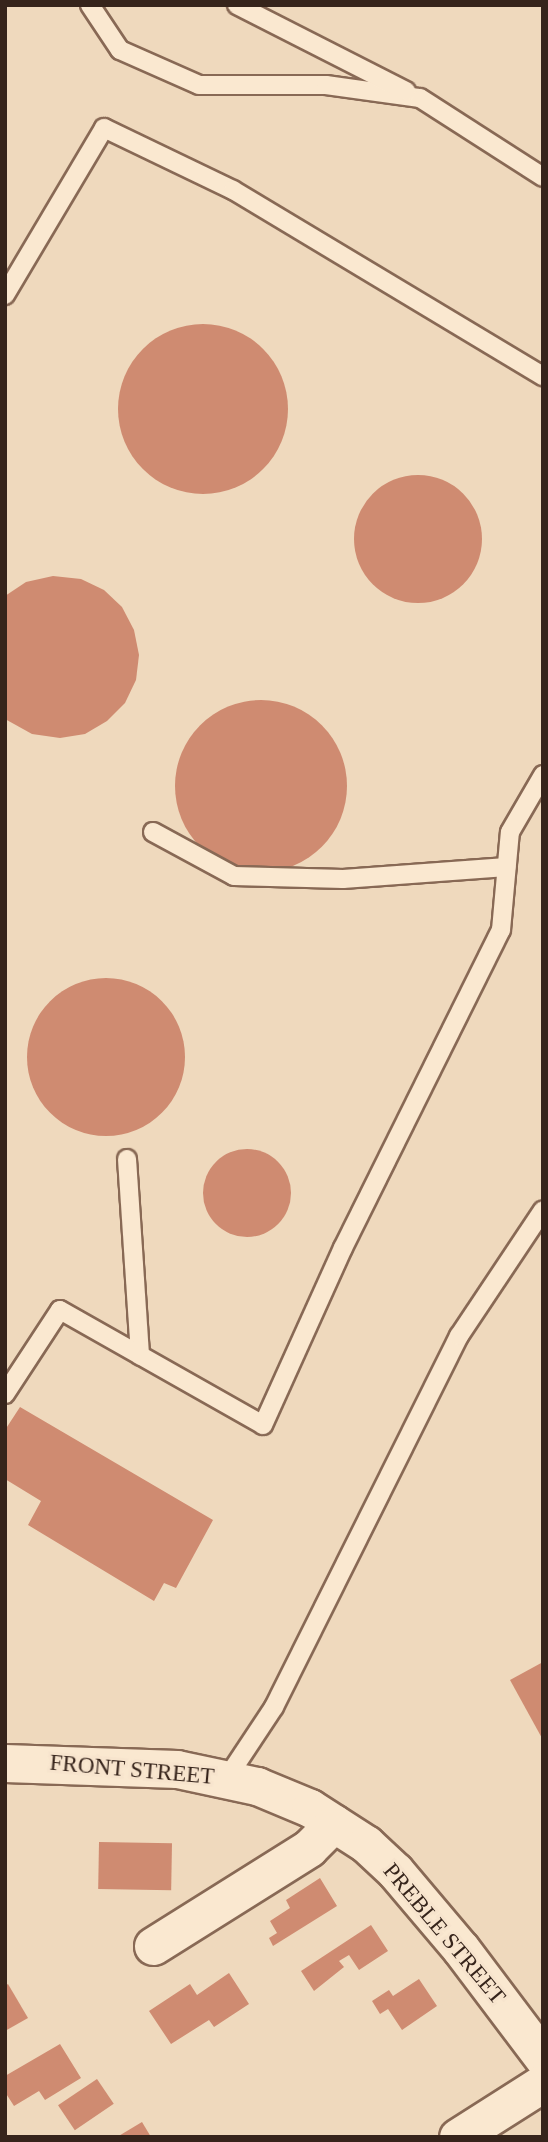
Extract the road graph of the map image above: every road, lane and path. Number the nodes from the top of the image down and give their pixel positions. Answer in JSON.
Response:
{"nodes":[{"id":1,"x":90,"y":5,"type":"edge"},
{"id":2,"x":237,"y":5,"type":"edge"},
{"id":3,"x":420,"y":98,"type":"junction"},
{"id":4,"x":543,"y":177,"type":"edge"},
{"id":5,"x":5,"y":295,"type":"edge"},
{"id":6,"x":543,"y":376,"type":"edge"},
{"id":7,"x":543,"y":775,"type":"edge"},
{"id":8,"x":153,"y":832,"type":"dead end"},
{"id":9,"x":507,"y":867,"type":"junction"},
{"id":10,"x":127,"y":1159,"type":"dead end"},
{"id":11,"x":543,"y":1210,"type":"edge"},
{"id":12,"x":140,"y":1356,"type":"junction"},
{"id":13,"x":5,"y":1394,"type":"edge"},
{"id":14,"x":5,"y":1763,"type":"edge"},
{"id":15,"x":227,"y":1778,"type":"junction"},
{"id":16,"x":334,"y":1823,"type":"junction"},
{"id":17,"x":153,"y":1946,"type":"dead end"},
{"id":18,"x":543,"y":2058,"type":"edge"},
{"id":19,"x":543,"y":2082,"type":"edge"},
{"id":20,"x":458,"y":2137,"type":"edge"}],
"edges":[{"from":1,"to":3,"type":"lane"},
{"from":2,"to":3,"type":"lane"},
{"from":3,"to":4,"type":"lane"},
{"from":5,"to":6,"type":"lane"},
{"from":7,"to":9,"type":"lane"},
{"from":8,"to":9,"type":"lane"},
{"from":9,"to":12,"type":"lane"},
{"from":10,"to":12,"type":"lane"},
{"from":11,"to":15,"type":"lane"},
{"from":12,"to":13,"type":"lane"},
{"from":14,"to":15,"type":"street","name":"FRONT STREET"},
{"from":15,"to":16,"type":"street","name":"FRONT STREET"},
{"from":16,"to":17,"type":"street"},
{"from":16,"to":18,"type":"street","name":"PREBLE STREET"},
{"from":19,"to":20,"type":"street"}]}
